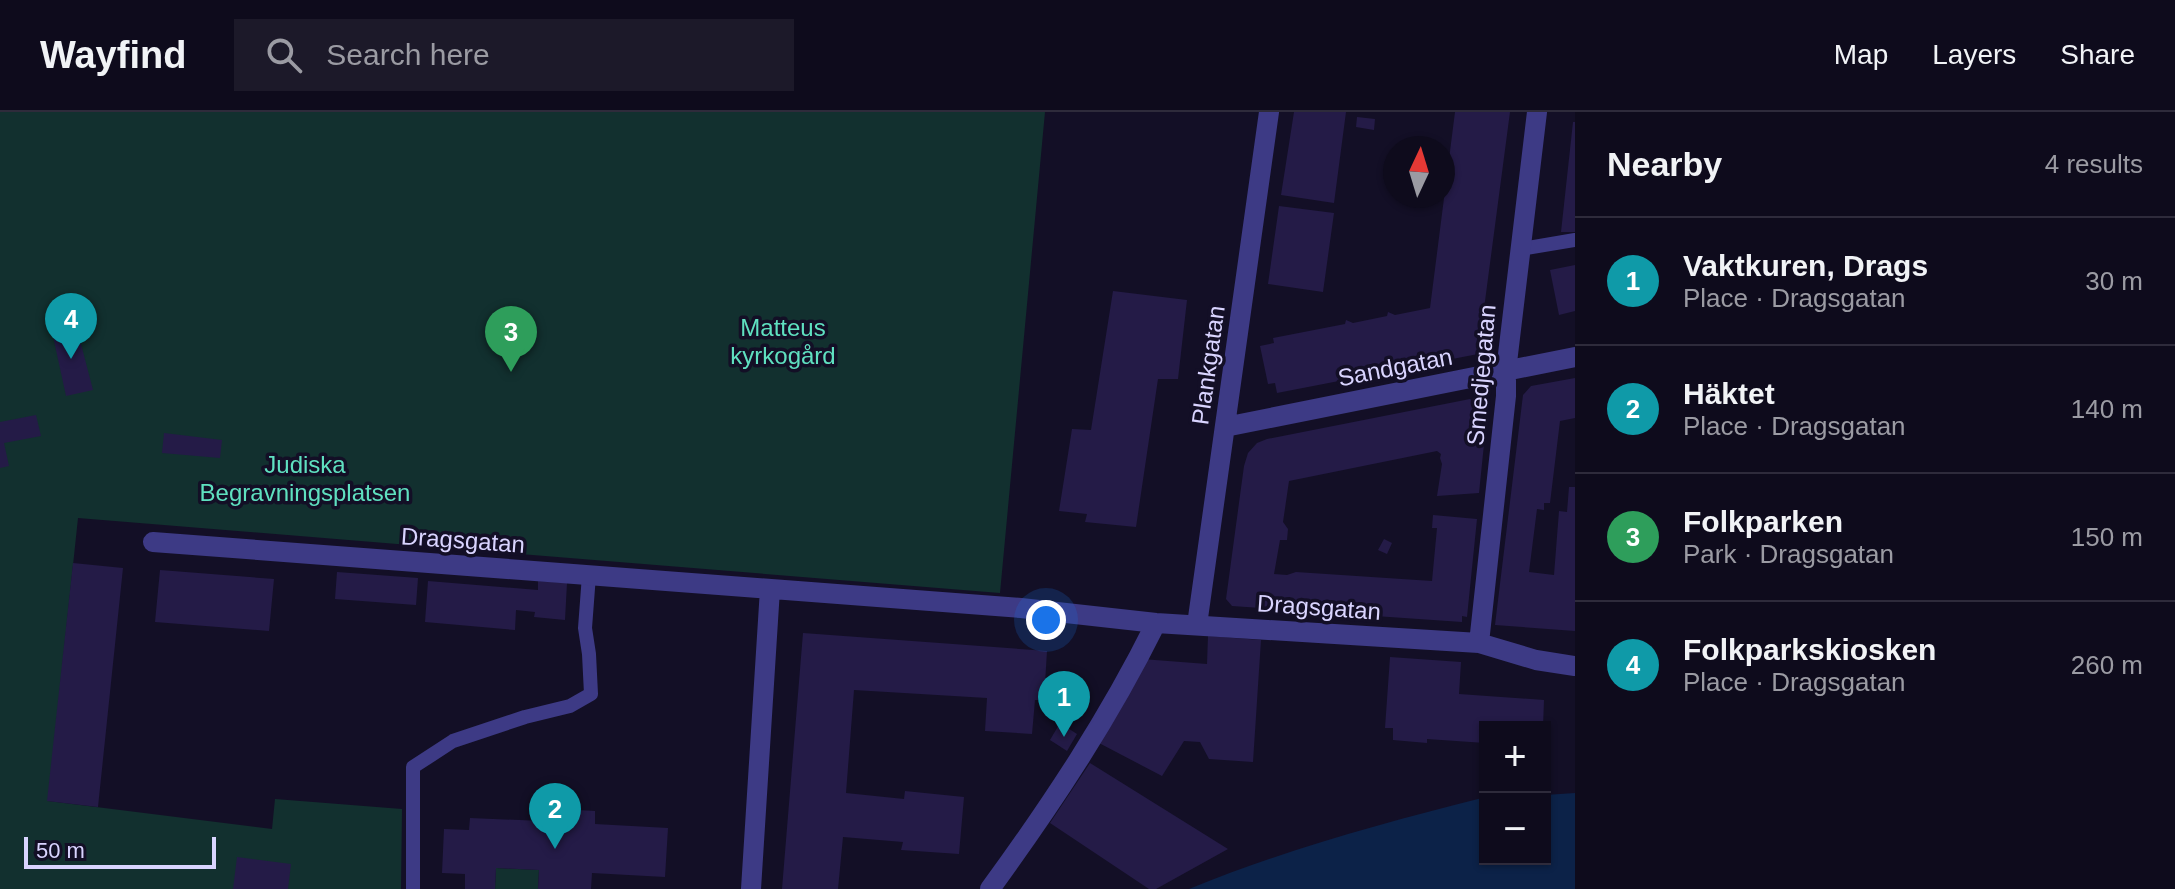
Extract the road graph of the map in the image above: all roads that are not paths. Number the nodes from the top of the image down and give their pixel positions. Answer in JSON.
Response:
{"nodes":[{"id":1,"x":1269,"y":112,"type":"edge"},
{"id":2,"x":1537,"y":112,"type":"edge"},
{"id":3,"x":1575,"y":240,"type":"edge"},
{"id":4,"x":1521,"y":249,"type":"junction"},
{"id":5,"x":1575,"y":357,"type":"edge"},
{"id":6,"x":1506,"y":371,"type":"junction"},
{"id":7,"x":1225,"y":427,"type":"junction"},
{"id":8,"x":153,"y":542,"type":"dead end"},
{"id":9,"x":589,"y":575,"type":"junction"},
{"id":10,"x":770,"y":589,"type":"junction"},
{"id":11,"x":1156,"y":623,"type":"junction"},
{"id":12,"x":1197,"y":625,"type":"junction"},
{"id":13,"x":1479,"y":643,"type":"junction"},
{"id":14,"x":1575,"y":666,"type":"edge"},
{"id":15,"x":413,"y":889,"type":"edge"},
{"id":16,"x":751,"y":889,"type":"edge"},
{"id":17,"x":990,"y":889,"type":"edge"}],
"edges":[{"from":1,"to":7,"type":"street","name":"Plankgatan"},
{"from":2,"to":4,"type":"street","name":"Smedjegatan"},
{"from":3,"to":4,"type":"lane"},
{"from":4,"to":6,"type":"street","name":"Smedjegatan"},
{"from":5,"to":6,"type":"street","name":"Sandgatan"},
{"from":6,"to":7,"type":"street","name":"Sandgatan"},
{"from":6,"to":13,"type":"street","name":"Smedjegatan"},
{"from":7,"to":12,"type":"street","name":"Plankgatan"},
{"from":8,"to":9,"type":"street","name":"Dragsgatan"},
{"from":9,"to":10,"type":"street","name":"Dragsgatan"},
{"from":9,"to":15,"type":"lane"},
{"from":10,"to":11,"type":"street","name":"Dragsgatan"},
{"from":10,"to":16,"type":"street"},
{"from":11,"to":12,"type":"street","name":"Dragsgatan"},
{"from":11,"to":17,"type":"street"},
{"from":12,"to":13,"type":"street","name":"Dragsgatan"},
{"from":13,"to":14,"type":"street","name":"Dragsgatan"}]}
